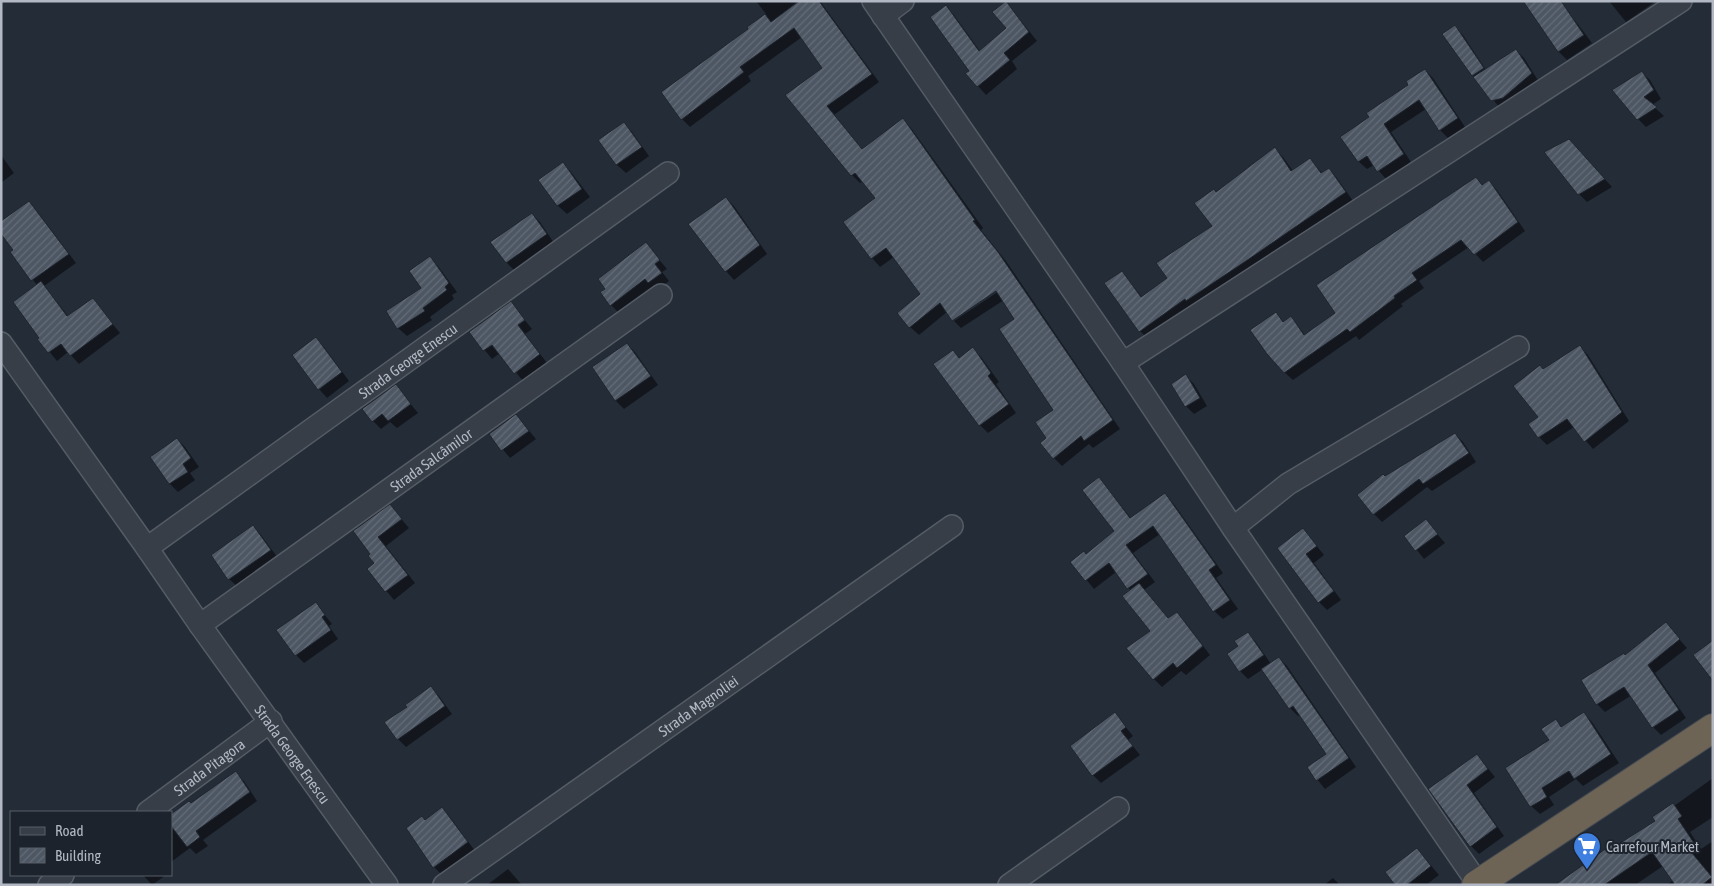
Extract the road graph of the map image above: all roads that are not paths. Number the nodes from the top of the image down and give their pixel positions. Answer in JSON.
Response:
{"nodes":[{"id":1,"x":903,"y":1,"type":"edge"},
{"id":2,"x":1681,"y":1,"type":"edge"},
{"id":3,"x":878,"y":8,"type":"edge"},
{"id":4,"x":668,"y":172,"type":"dead end"},
{"id":5,"x":661,"y":295,"type":"dead end"},
{"id":6,"x":1,"y":344,"type":"edge"},
{"id":7,"x":1518,"y":347,"type":"dead end"},
{"id":8,"x":1123,"y":363,"type":"junction"},
{"id":9,"x":952,"y":526,"type":"dead end"},
{"id":10,"x":1233,"y":528,"type":"junction"},
{"id":11,"x":147,"y":548,"type":"junction"},
{"id":12,"x":200,"y":625,"type":"junction"},
{"id":13,"x":271,"y":722,"type":"junction"},
{"id":14,"x":1713,"y":728,"type":"edge"},
{"id":15,"x":1118,"y":808,"type":"dead end"},
{"id":16,"x":149,"y":811,"type":"edge"},
{"id":17,"x":62,"y":876,"type":"edge"},
{"id":18,"x":1478,"y":884,"type":"edge"},
{"id":19,"x":49,"y":885,"type":"edge"},
{"id":20,"x":387,"y":885,"type":"edge"},
{"id":21,"x":444,"y":885,"type":"edge"},
{"id":22,"x":1009,"y":885,"type":"edge"}],
"edges":[{"from":1,"to":3,"type":"street"},
{"from":2,"to":8,"type":"street"},
{"from":3,"to":8,"type":"street"},
{"from":4,"to":11,"type":"street","name":"Strada George Enescu"},
{"from":5,"to":12,"type":"street","name":"Strada Salcâmilor"},
{"from":6,"to":11,"type":"street","name":"Strada George Enescu"},
{"from":7,"to":10,"type":"street"},
{"from":8,"to":10,"type":"street"},
{"from":9,"to":21,"type":"street","name":"Strada Magnoliei"},
{"from":10,"to":18,"type":"street"},
{"from":11,"to":12,"type":"street","name":"Strada George Enescu"},
{"from":12,"to":13,"type":"street","name":"Strada George Enescu"},
{"from":13,"to":16,"type":"street","name":"Strada Pitagora"},
{"from":13,"to":20,"type":"street","name":"Strada George Enescu"},
{"from":14,"to":18,"type":"highway"},
{"from":15,"to":22,"type":"street"},
{"from":17,"to":19,"type":"street"}]}
